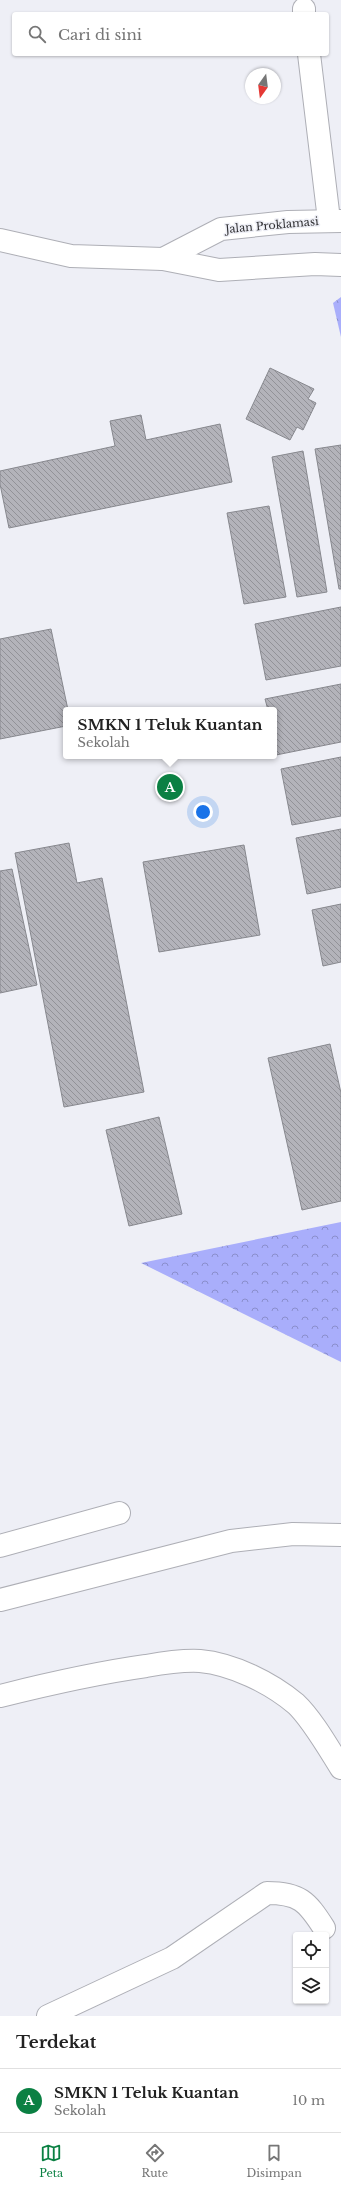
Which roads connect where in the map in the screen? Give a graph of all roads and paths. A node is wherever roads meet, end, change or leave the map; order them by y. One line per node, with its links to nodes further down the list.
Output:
1 (309, 56): 2 (main road)
2 (335, 220): 4 (main road, Jalan Proklamasi)
3 (0, 240): 4 (main road, Jalan Proklamasi)
4 (163, 259): 5 (main road, Jalan Proklamasi)
5 (341, 265)
6 (118, 1513): 8 (main road)
7 (341, 1535): 9 (main road)
8 (0, 1546)
9 (0, 1600)
10 (0, 1696): 11 (main road)
11 (341, 1768)
12 (324, 1928): 13 (main road)
13 (48, 2016)

